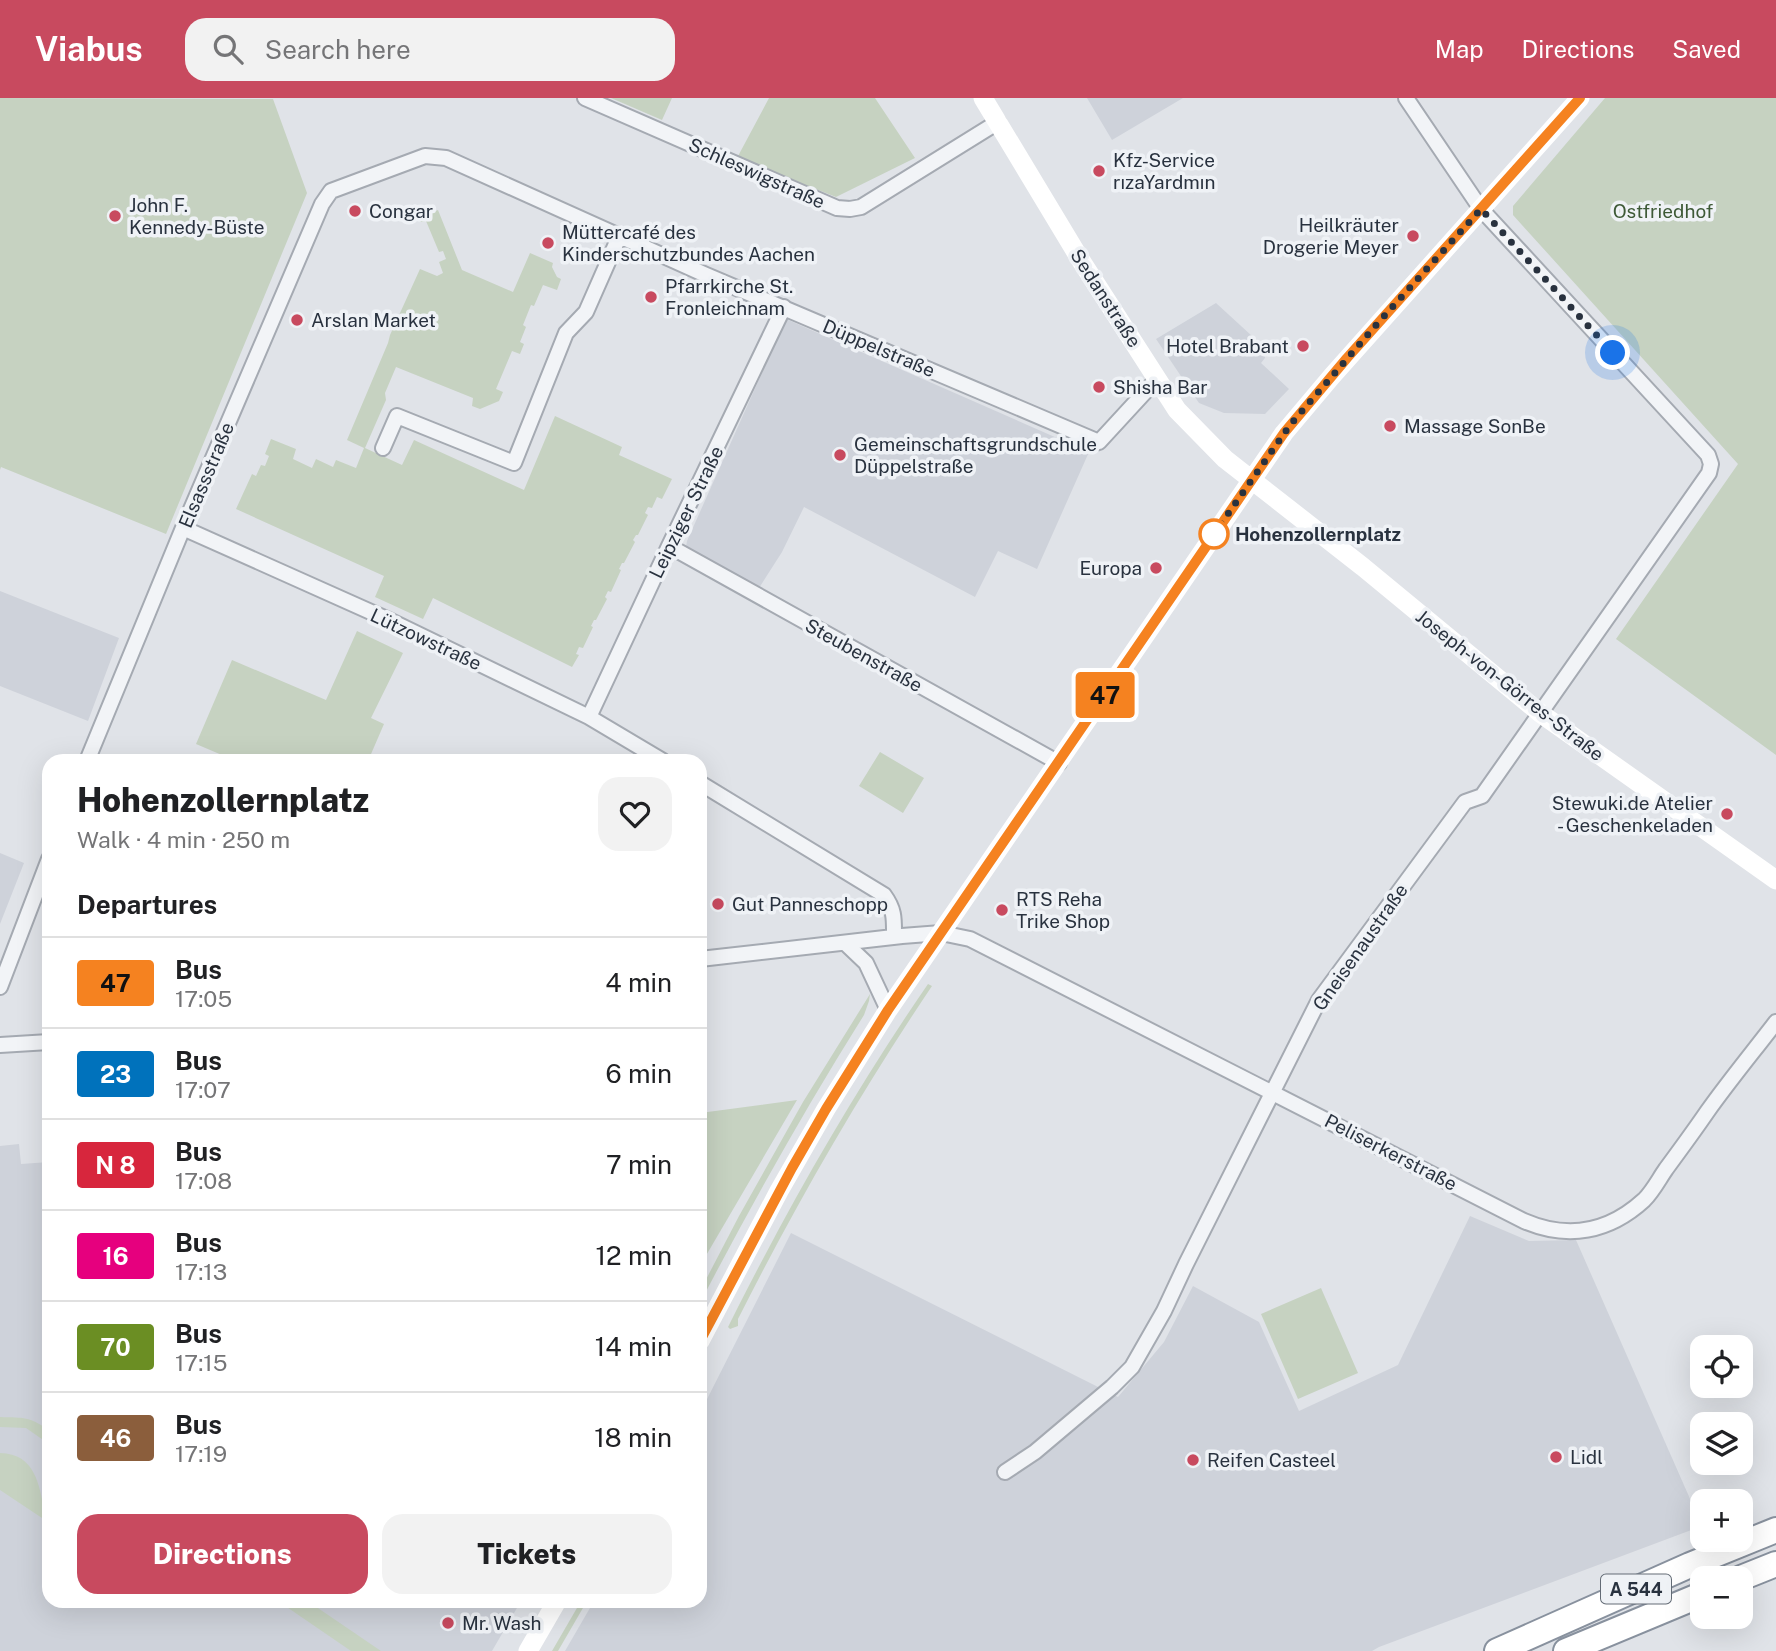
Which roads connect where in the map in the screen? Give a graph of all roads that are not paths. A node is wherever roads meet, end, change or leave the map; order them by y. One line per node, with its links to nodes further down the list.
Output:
1 (585, 98): 5 (street, Schleswigstraße)
2 (983, 98): 5 (main road, Sedanstraße)
3 (1406, 98): 7 (street)
4 (1580, 98): 7 (main road)
5 (998, 122): 10 (main road, Sedanstraße)
6 (425, 156): 8 (street, Düppelstraße); 13 (street, Elsassstraße)
7 (1481, 209): 12 (main road); 15 (street, Gneisenaustraße)
8 (619, 237): 9 (street, Düppelstraße); 11 (street)
9 (784, 307): 10 (street, Düppelstraße); 14 (street, Leipziger Straße)
10 (1157, 379): 12 (main road, Sedanstraße)
11 (383, 448)
12 (1251, 480): 15 (main road, Joseph-von-Görres-Straße); 19 (main road)
13 (183, 528): 16 (street, Lützowstraße); 17 (street, Elsassstraße)
14 (669, 546): 16 (street, Leipziger Straße); 19 (street, Steubenstraße)
15 (1540, 713): 22 (main road, Joseph-von-Görres-Straße); 32 (street, Gneisenaustraße)
16 (589, 717): 18 (street, Lützowstraße)
17 (91, 754)
18 (651, 754)
19 (1059, 763): 23 (main road)
20 (707, 787): 24 (street)
21 (42, 877): 27 (street)
22 (1776, 880)
23 (942, 933): 24 (street, Peliserkerstraße); 28 (main road); 32 (street, Peliserkerstraße)
24 (894, 937): 25 (street, Peliserkerstraße)
25 (845, 943): 26 (street, Peliserkerstraße); 28 (street)
26 (707, 958)
27 (0, 987)
28 (888, 1010): 33 (main road)
29 (1776, 1022): 32 (street, Peliserkerstraße)
30 (42, 1042): 31 (street)
31 (0, 1045)
32 (1272, 1091): 34 (street, Gneisenaustraße)
33 (707, 1328)
34 (1005, 1472)
35 (1776, 1530): 41 (highway, A 544)
36 (1776, 1564): 37 (highway)
37 (1753, 1573)
38 (1690, 1599): 42 (highway, A 544)
39 (553, 1608): 40 (main road)
40 (528, 1651)
41 (1497, 1651)
42 (1566, 1651)

